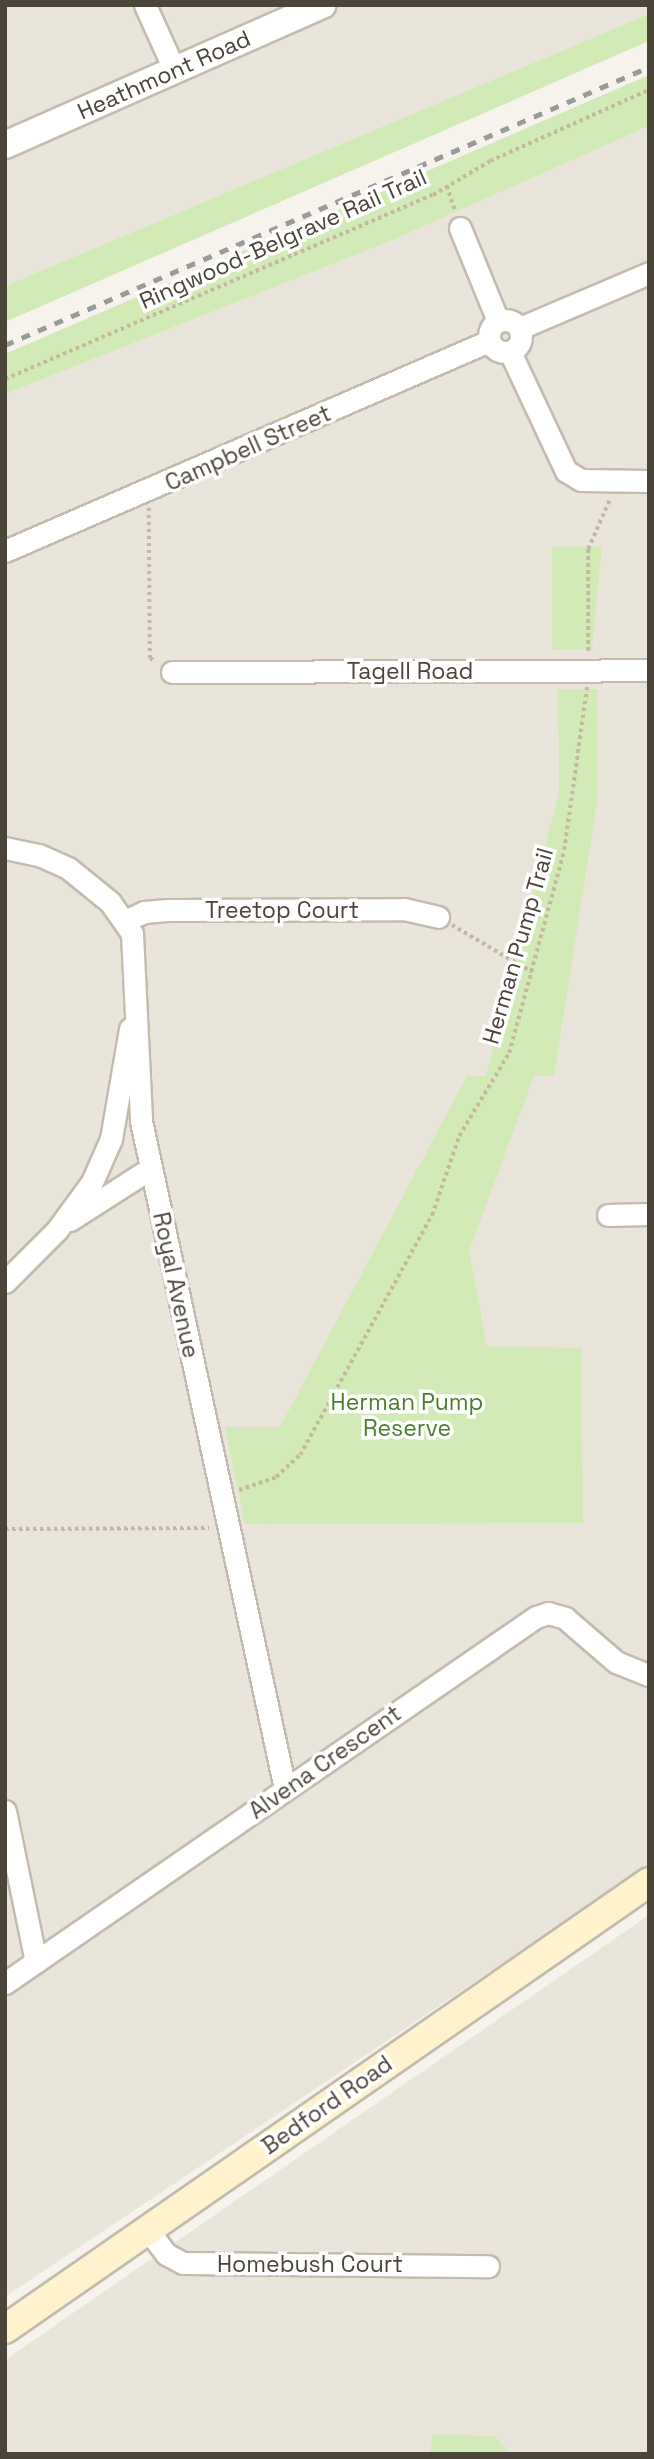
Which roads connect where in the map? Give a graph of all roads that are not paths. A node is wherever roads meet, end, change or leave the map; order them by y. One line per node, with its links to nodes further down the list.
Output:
1 (145, 5): 3 (street)
2 (323, 5): 3 (street, Heathmont Road)
3 (175, 71): 4 (street, Heathmont Road)
4 (5, 145)
5 (460, 228): 7 (street)
6 (649, 273): 8 (street)
7 (498, 321): 8 (street); 9 (street)
8 (520, 328): 10 (street)
9 (489, 341): 10 (street); 12 (street, Campbell Street)
10 (510, 352): 11 (street)
11 (649, 481)
12 (5, 551)
13 (649, 670): 14 (street, Tagell Road)
14 (172, 673)
15 (5, 848): 17 (street)
16 (438, 917): 17 (street, Treetop Court)
17 (127, 920): 18 (street, Royal Avenue)
18 (136, 1015): 19 (street, Royal Avenue); 22 (street)
19 (151, 1168): 22 (street); 25 (street, Royal Avenue)
20 (649, 1214): 21 (street)
21 (608, 1215)
22 (57, 1230): 23 (street)
23 (5, 1282)
24 (649, 1675): 25 (street, Alvena Crescent)
25 (285, 1789): 28 (street, Alvena Crescent)
26 (5, 1811): 28 (street)
27 (649, 1882): 30 (main road, Bedford Road)
28 (36, 1962): 29 (street, Alvena Crescent)
29 (5, 1983)
30 (148, 2230): 31 (street, Homebush Court); 32 (main road, Bedford Road)
31 (488, 2266)
32 (5, 2329)

